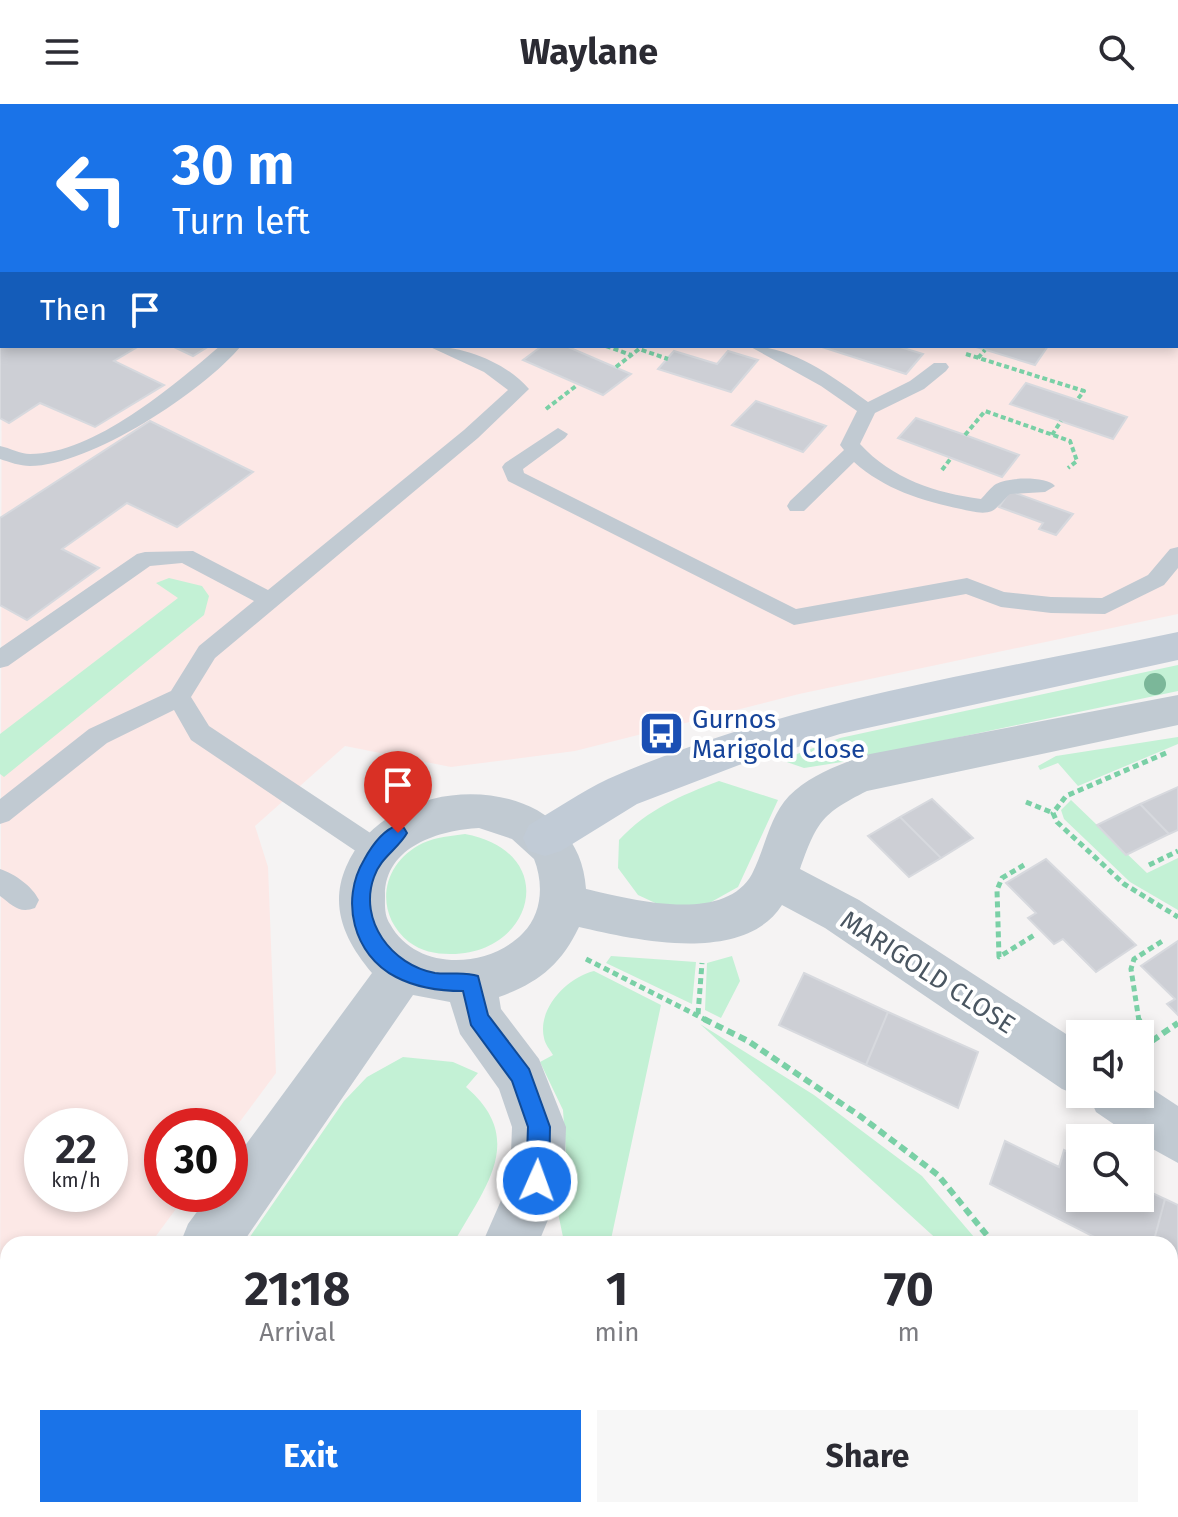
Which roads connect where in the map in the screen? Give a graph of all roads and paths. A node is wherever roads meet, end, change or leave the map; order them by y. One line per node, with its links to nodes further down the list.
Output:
1 (229, 348): 23 (lane)
2 (442, 348): 27 (lane)
3 (612, 348): 9 (path)
4 (639, 348): 9 (path)
5 (642, 348): 11 (path)
6 (762, 348): 17 (lane)
7 (985, 350): 10 (path)
8 (957, 351): 10 (path)
9 (631, 355): 12 (path)
10 (978, 358): 16 (path)
11 (668, 359)
12 (616, 367)
13 (940, 367): 17 (lane)
14 (576, 386): 15 (path)
15 (562, 398)
16 (1077, 400)
17 (867, 410): 22 (lane)
18 (1061, 421): 21 (path)
19 (558, 434): 26 (lane)
20 (965, 435): 21 (path)
21 (1052, 435): 24 (path)
22 (854, 451): 24 (lane); 25 (lane)
23 (0, 452)
24 (1045, 486)
25 (797, 506)
26 (1178, 554)
27 (270, 600): 29 (lane); 30 (lane)
28 (1178, 646): 36 (street)
29 (0, 660)
30 (179, 697): 35 (lane); 38 (lane)
31 (1178, 710): 41 (street)
32 (1178, 748): 34 (path)
33 (1026, 802): 34 (path)
34 (1053, 813): 44 (path)
35 (0, 814)
36 (545, 838): 38 (street); 45 (street)
37 (1178, 851): 40 (path)
38 (378, 852): 49 (street)
39 (1024, 865): 46 (path)
40 (1149, 865)
41 (773, 877): 45 (street); 53 (street, MARIGOLD CLOSE)
42 (0, 880): 43 (lane)
43 (25, 900)
44 (1178, 917)
45 (554, 923): 50 (street); 51 (path)
46 (1036, 934)
47 (1164, 940): 52 (path)
48 (702, 961): 51 (path)
49 (402, 970): 50 (street); 56 (street)
50 (471, 982): 57 (street)
51 (698, 1014): 58 (path)
52 (1178, 1023)
53 (1066, 1063)
54 (1135, 1108): 55 (street)
55 (1178, 1137)
56 (214, 1236)
57 (517, 1236)
58 (988, 1236)

